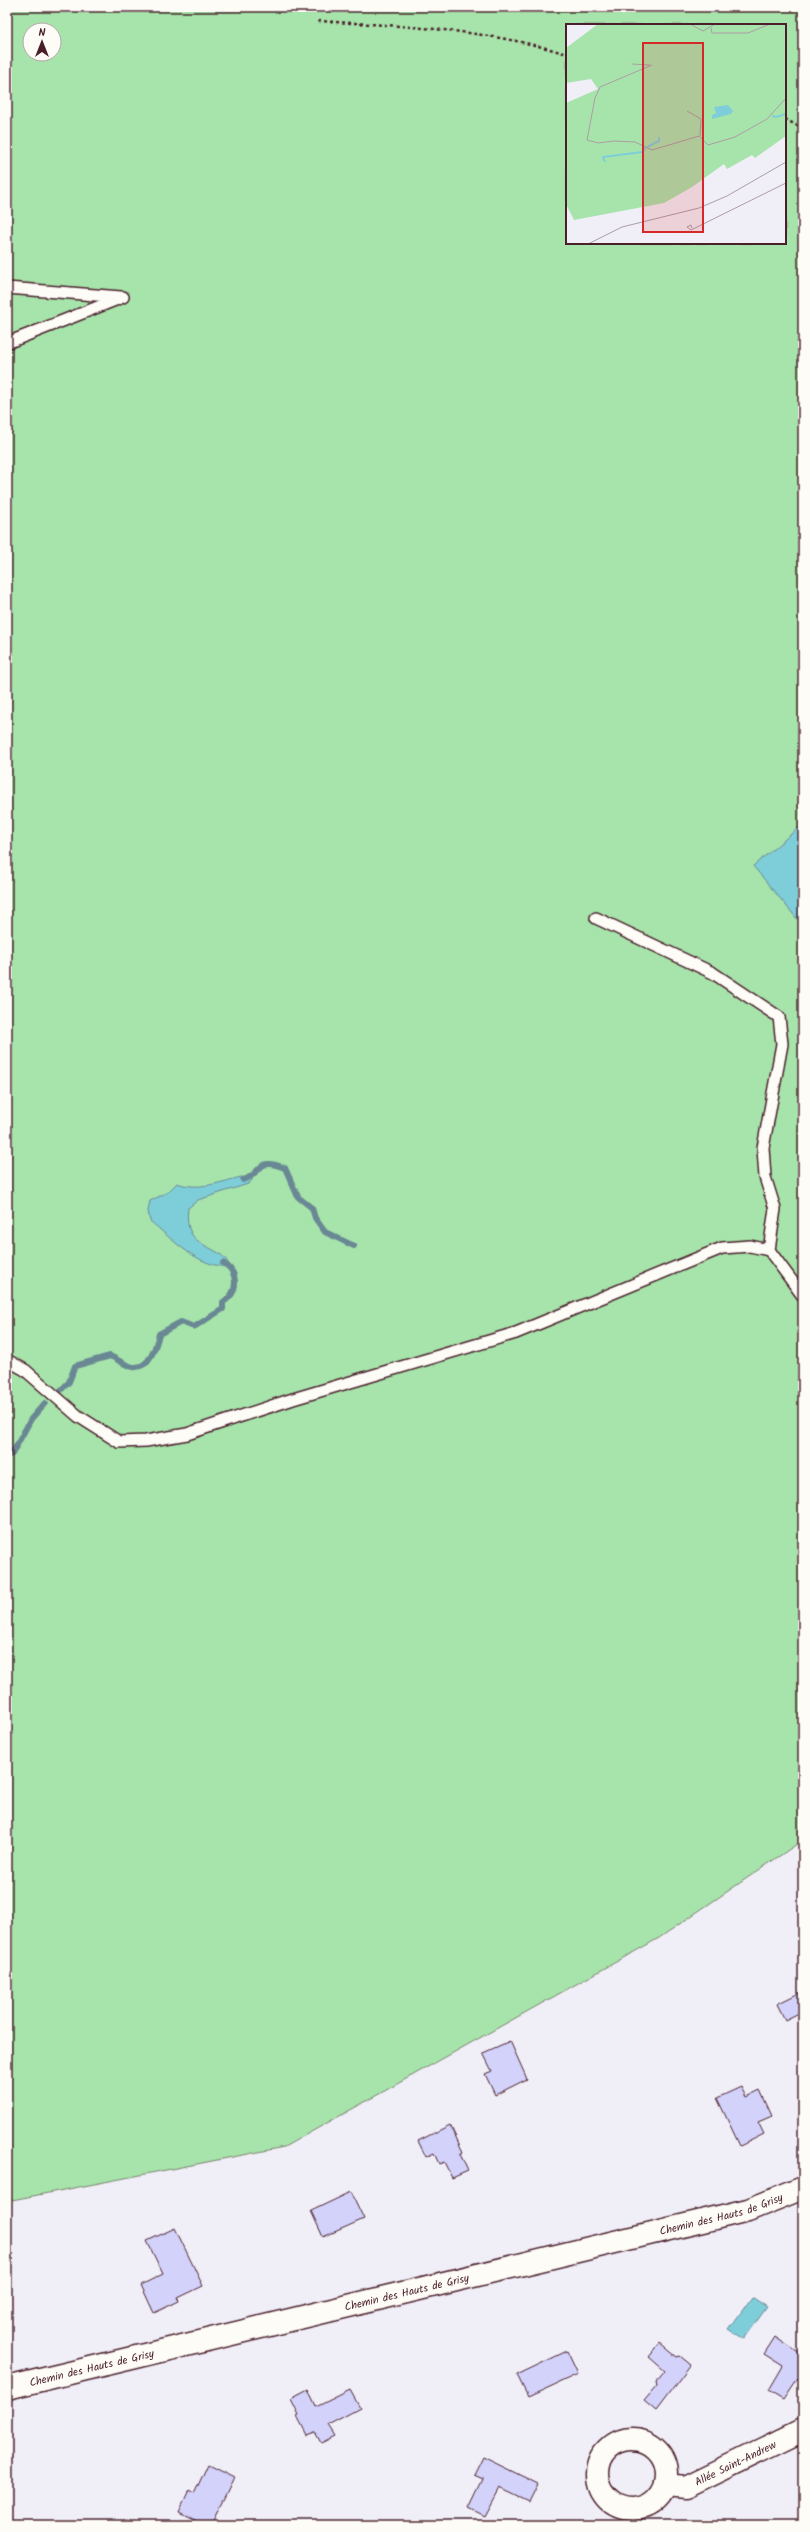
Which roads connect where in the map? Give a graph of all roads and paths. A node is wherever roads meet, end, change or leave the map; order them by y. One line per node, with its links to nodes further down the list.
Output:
1 (318, 21): 2 (path)
2 (566, 54)
3 (786, 120): 4 (path)
4 (803, 129)
5 (7, 288): 6 (lane)
6 (7, 343)
7 (596, 918): 8 (lane)
8 (769, 1250): 9 (lane); 10 (lane)
9 (803, 1296)
10 (7, 1360)
11 (803, 2188): 12 (street, Chemin des Hauts de Grisy)
12 (7, 2388)
13 (803, 2430): 14 (street, Allée Saint-Andrew)
14 (666, 2485)

